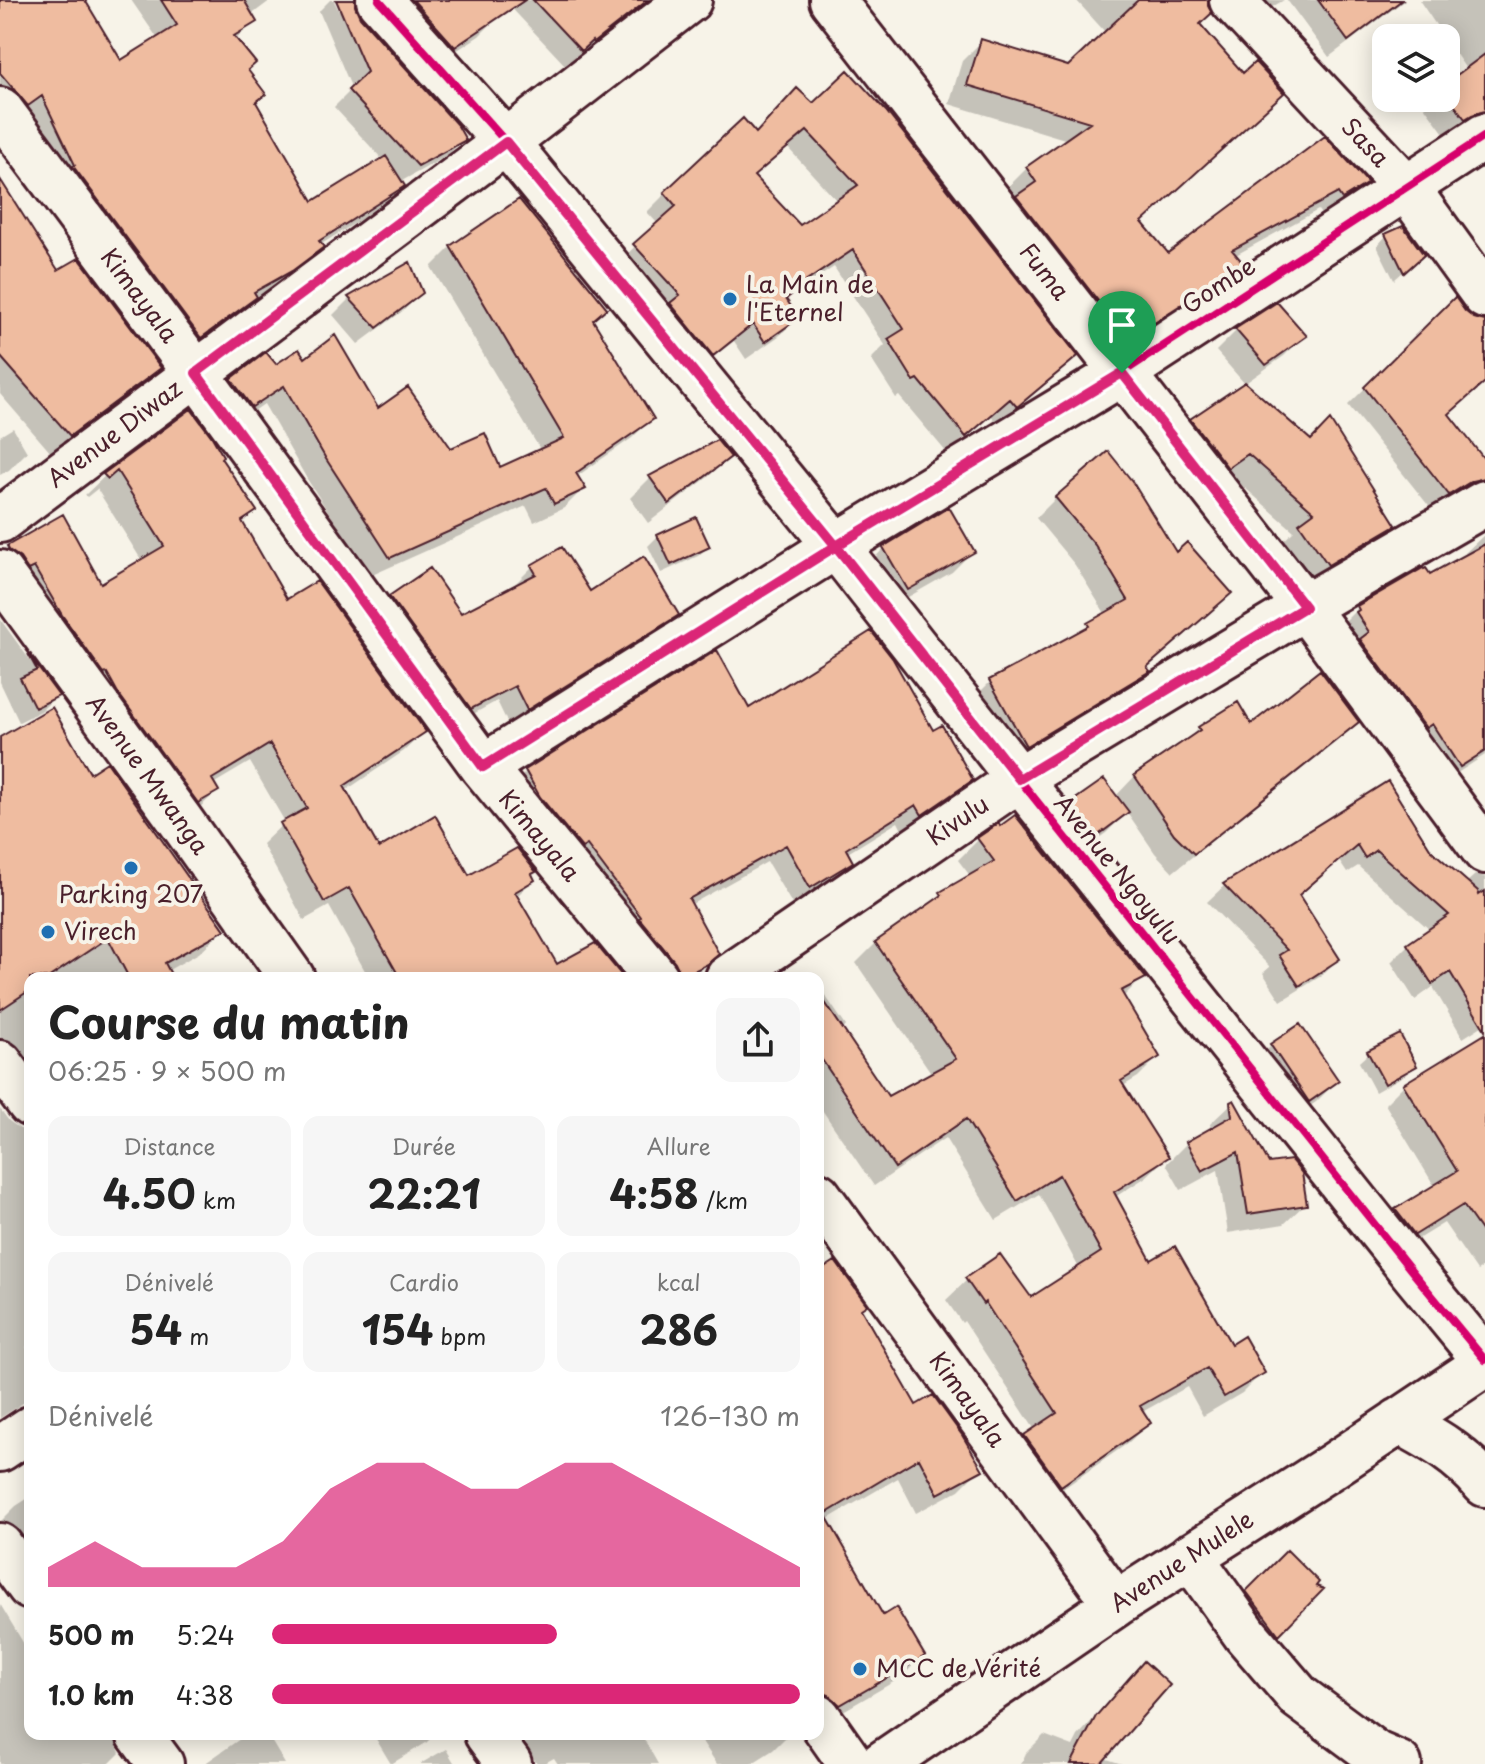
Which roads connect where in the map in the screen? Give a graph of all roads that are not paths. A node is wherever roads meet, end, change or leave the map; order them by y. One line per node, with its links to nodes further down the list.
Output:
1 (379, 0): 7 (street, Avenue Ngoyulu)
2 (689, 0): 7 (street, Avenue Diwaz)
3 (832, 0): 11 (street, Fuma)
4 (1232, 0): 8 (street, Sasa)
5 (0, 110): 10 (street, Kimayala)
6 (1485, 136): 8 (street, Gombe)
7 (506, 142): 10 (street, Avenue Diwaz); 14 (street, Avenue Ngoyulu)
8 (1406, 187): 9 (street, Sasa); 11 (street, Gombe)
9 (1485, 296)
10 (196, 373): 13 (street, Avenue Diwaz); 17 (street, Kimayala)
11 (1122, 373): 14 (street, Gombe); 16 (street, Fuma)
12 (1485, 503): 16 (street, Kivulu)
13 (0, 520)
14 (836, 546): 17 (street, Gombe); 18 (street, Avenue Ngoyulu)
15 (0, 573): 20 (street, Avenue Mwanga)
16 (1305, 607): 18 (street, Kivulu); 19 (street, Fuma)
17 (483, 767): 21 (street, Kimayala)
18 (1019, 779): 22 (street, Kivulu); 26 (street, Avenue Ngoyulu)
19 (1485, 851)
20 (288, 972)
21 (651, 972)
22 (737, 972)
23 (0, 1063): 24 (street)
24 (24, 1096)
25 (824, 1203): 34 (street, Kimayala)
26 (1485, 1362): 27 (street, Avenue Mulele)
27 (1399, 1421): 30 (street); 32 (street, Avenue Mulele)
28 (24, 1433): 29 (street)
29 (0, 1449)
30 (1485, 1484)
31 (0, 1546): 33 (street)
32 (1190, 1556): 34 (street, Avenue Mulele); 42 (street)
33 (24, 1579)
34 (1116, 1604): 41 (street, Avenue Mulele)
35 (824, 1726): 40 (street)
36 (143, 1740): 38 (street)
37 (491, 1740): 39 (street)
38 (161, 1764)
39 (509, 1764)
40 (851, 1764)
41 (882, 1764)
42 (1399, 1764)

